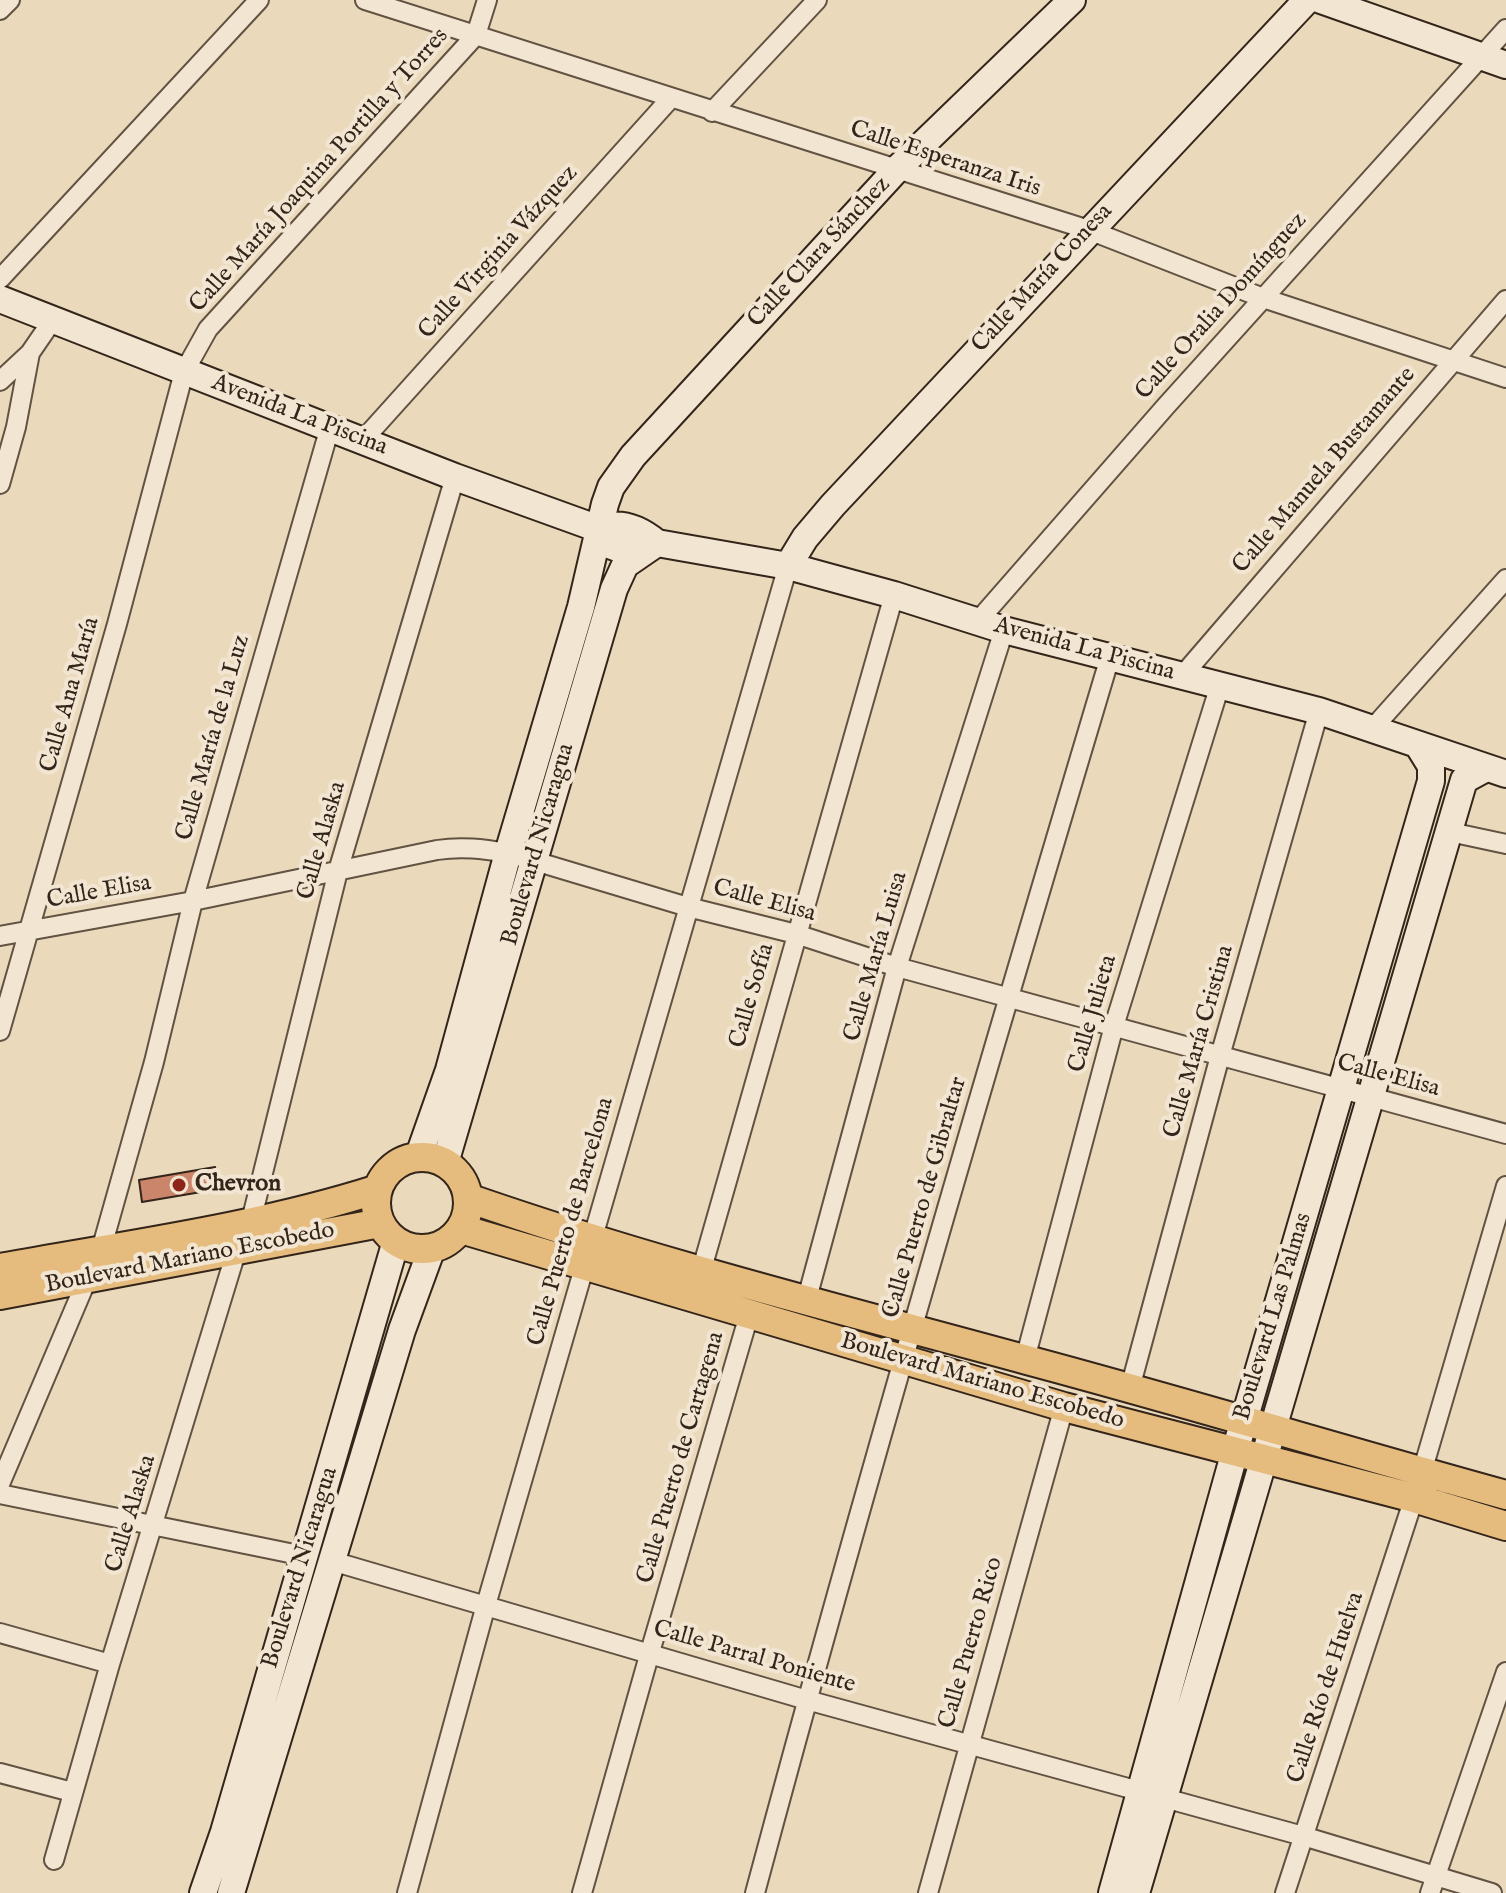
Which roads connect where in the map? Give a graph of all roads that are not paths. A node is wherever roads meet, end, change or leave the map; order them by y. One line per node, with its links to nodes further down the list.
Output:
1 (10, 0): 9 (street)
2 (259, 0): 18 (street)
3 (365, 0): 11 (street, Calle Esperanza Iris)
4 (487, 0): 11 (street, Calle María Joaquina Portilla y Torres)
5 (817, 0): 15 (street)
6 (1072, 0): 16 (street, Calle Clara Sánchez)
7 (1307, 0): 17 (street, Calle María Conesa)
8 (1321, 0): 12 (street)
9 (0, 10)
10 (1506, 29): 12 (street, Calle Oralia Domínguez)
11 (476, 35): 14 (street, Calle Esperanza Iris); 25 (street, Calle María Joaquina Portilla y Torres)
12 (1481, 56): 13 (street); 19 (street, Calle Oralia Domínguez)
13 (1506, 65)
14 (671, 98): 15 (street, Calle Esperanza Iris); 29 (street, Calle Virginia Vázquez)
15 (712, 112): 16 (street, Calle Esperanza Iris)
16 (897, 169): 17 (street, Calle Esperanza Iris); 32 (street, Calle Clara Sánchez)
17 (1089, 230): 19 (street, Calle Esperanza Iris); 34 (street, Calle María Conesa)
18 (0, 279)
19 (1263, 298): 24 (street, Calle Esperanza Iris); 37 (street, Calle Oralia Domínguez)
20 (0, 299): 22 (street, Avenida La Piscina)
21 (1506, 300): 24 (street, Calle Manuela Bustamante)
22 (52, 321): 23 (street); 25 (street, Avenida La Piscina)
23 (30, 353): 27 (street); 31 (street)
24 (1453, 360): 26 (street, Calle Esperanza Iris); 40 (street, Calle Manuela Bustamante)
25 (184, 372): 28 (street, Avenida La Piscina); 54 (street, Calle Ana María)
26 (1506, 378)
27 (0, 381)
28 (330, 427): 29 (street, Avenida La Piscina); 52 (street, Calle María de la Luz)
29 (363, 440): 30 (street, Avenida La Piscina)
30 (455, 477): 32 (street, Avenida La Piscina); 51 (street, Calle Alaska)
31 (0, 484)
32 (599, 529): 33 (street, Avenida La Piscina); 49 (street, Boulevard Nicaragua)
33 (657, 543): 34 (street, Avenida La Piscina); 50 (street, Boulevard Nicaragua)
34 (788, 566): 36 (street, Avenida La Piscina); 53 (street, Calle Puerto de Barcelona)
35 (1506, 579): 43 (street)
36 (894, 595): 37 (street, Avenida La Piscina); 55 (street, Calle Sofía)
37 (978, 621): 38 (street, Avenida La Piscina)
38 (1004, 630): 39 (street, Avenida La Piscina); 57 (street, Calle María Luisa)
39 (1110, 657): 40 (street, Avenida La Piscina); 58 (street, Calle Puerto de Gibraltar)
40 (1182, 676): 41 (street, Avenida La Piscina)
41 (1220, 685): 42 (street, Avenida La Piscina); 59 (street, Calle Julieta)
42 (1319, 711): 43 (street, Avenida La Piscina); 61 (street, Calle María Cristina)
43 (1373, 728): 44 (street, Avenida La Piscina)
44 (1418, 745): 45 (street); 46 (street, Avenida La Piscina)
45 (1432, 772): 46 (street); 62 (street, Boulevard Las Palmas)
46 (1485, 774): 47 (street, Boulevard Las Palmas)
47 (1450, 832): 48 (street); 63 (street, Boulevard Las Palmas)
48 (1506, 844)
49 (508, 853): 50 (street, Calle Elisa); 51 (street, Calle Elisa); 65 (street, Boulevard Nicaragua)
50 (534, 860): 53 (street, Calle Elisa); 65 (street, Boulevard Nicaragua)
51 (338, 871): 52 (street, Calle Elisa); 69 (street, Calle Alaska)
52 (193, 901): 54 (street, Calle Elisa); 75 (street, Calle María de la Luz)
53 (688, 907): 55 (street, Calle Elisa); 72 (street, Calle Puerto de Barcelona)
54 (29, 930): 56 (street, Calle Elisa); 60 (street, Calle Ana María)
55 (796, 934): 57 (street, Calle Elisa); 78 (street, Calle Sofía)
56 (0, 936)
57 (897, 967): 58 (street, Calle Elisa); 81 (street, Calle María Luisa)
58 (1008, 997): 59 (street, Calle Elisa); 83 (street, Calle Puerto de Gibraltar)
59 (1114, 1026): 61 (street, Calle Elisa); 84 (street, Calle Julieta)
60 (0, 1031)
61 (1220, 1056): 62 (street, Calle Elisa); 86 (street, Calle María Cristina)
62 (1342, 1089): 63 (street, Calle Elisa); 88 (street, Boulevard Las Palmas)
63 (1371, 1096): 64 (street, Calle Elisa); 89 (street, Boulevard Las Palmas)
64 (1506, 1134)
65 (431, 1160): 67 (main road); 68 (main road)
66 (1506, 1186): 93 (street, Calle Río de Huelva)
67 (378, 1189): 69 (main road, Boulevard Mariano Escobedo); 71 (main road)
68 (468, 1198): 70 (main road); 72 (main road, Boulevard Mariano Escobedo)
69 (251, 1221): 75 (main road, Boulevard Mariano Escobedo)
70 (461, 1229): 73 (main road); 76 (main road, Boulevard Mariano Escobedo)
71 (388, 1232): 73 (main road); 74 (main road, Boulevard Mariano Escobedo); 98 (street, Boulevard Nicaragua)
72 (592, 1237): 76 (street, Calle Puerto de Barcelona); 78 (main road, Boulevard Mariano Escobedo)
73 (432, 1248): 99 (street, Boulevard Nicaragua)
74 (237, 1249): 79 (main road, Boulevard Mariano Escobedo); 96 (street, Calle Alaska)
75 (101, 1250): 77 (main road, Boulevard Mariano Escobedo)
76 (584, 1267): 82 (main road, Boulevard Mariano Escobedo); 100 (street, Calle Puerto de Barcelona)
77 (0, 1268)
78 (701, 1272): 81 (main road, Boulevard Mariano Escobedo)
79 (88, 1277): 80 (main road, Boulevard Mariano Escobedo); 92 (street)
80 (0, 1295)
81 (806, 1302): 83 (main road, Boulevard Mariano Escobedo)
82 (749, 1315): 85 (main road, Boulevard Mariano Escobedo); 102 (street, Calle Puerto de Cartagena)
83 (913, 1330): 84 (main road, Boulevard Mariano Escobedo); 85 (street, Calle Puerto de Gibraltar)
84 (1025, 1359): 86 (main road, Boulevard Mariano Escobedo)
85 (905, 1360): 87 (main road, Boulevard Mariano Escobedo); 105 (street, Calle Puerto de Gibraltar)
86 (1130, 1388): 88 (main road, Boulevard Mariano Escobedo)
87 (1064, 1407): 90 (main road, Boulevard Mariano Escobedo); 106 (street, Calle Puerto Rico)
88 (1244, 1420): 89 (main road, Boulevard Mariano Escobedo); 90 (street, Boulevard Las Palmas)
89 (1273, 1427): 91 (street, Boulevard Las Palmas); 93 (main road, Boulevard Mariano Escobedo)
90 (1235, 1451): 91 (main road, Boulevard Mariano Escobedo); 109 (street, Boulevard Las Palmas)
91 (1263, 1458): 93 (main road, Boulevard Mariano Escobedo); 109 (street, Boulevard Las Palmas)
92 (0, 1484)
93 (1418, 1485): 95 (main road, Boulevard Mariano Escobedo); 97 (main road, Boulevard Mariano Escobedo); 110 (street, Calle Río de Huelva)
94 (0, 1494): 96 (street)
95 (1506, 1495)
96 (154, 1524): 98 (street); 103 (street, Calle Alaska)
97 (1506, 1526)
98 (304, 1556): 113 (street, Boulevard Nicaragua)
99 (332, 1561): 100 (street, Calle Parral Poniente); 114 (street, Boulevard Nicaragua)
100 (486, 1605): 102 (street, Calle Parral Poniente); 115 (street, Calle Puerto de Barcelona)
101 (0, 1633): 103 (street)
102 (650, 1652): 105 (street, Calle Parral Poniente); 116 (street, Calle Puerto de Cartagena)
103 (110, 1664): 108 (street, Calle Alaska)
104 (1506, 1672): 112 (street)
105 (807, 1700): 106 (street, Calle Parral Poniente); 117 (street, Calle Puerto de Gibraltar)
106 (969, 1744): 109 (street, Calle Parral Poniente); 118 (street, Calle Puerto Rico)
107 (0, 1773): 108 (street)
108 (72, 1792): 111 (street, Calle Alaska)
109 (1150, 1795): 110 (street, Calle Parral Poniente); 119 (street, Boulevard Las Palmas); 120 (street, Boulevard Las Palmas)
110 (1303, 1836): 112 (street, Calle Parral Poniente); 121 (street, Calle Río de Huelva)
111 (54, 1860)
112 (1433, 1885): 122 (street, Calle Parral Poniente)
113 (203, 1893)
114 (231, 1893)
115 (407, 1893)
116 (582, 1893)
117 (755, 1893)
118 (928, 1893)
119 (1112, 1893)
120 (1136, 1893)
121 (1285, 1893)
122 (1492, 1893)

